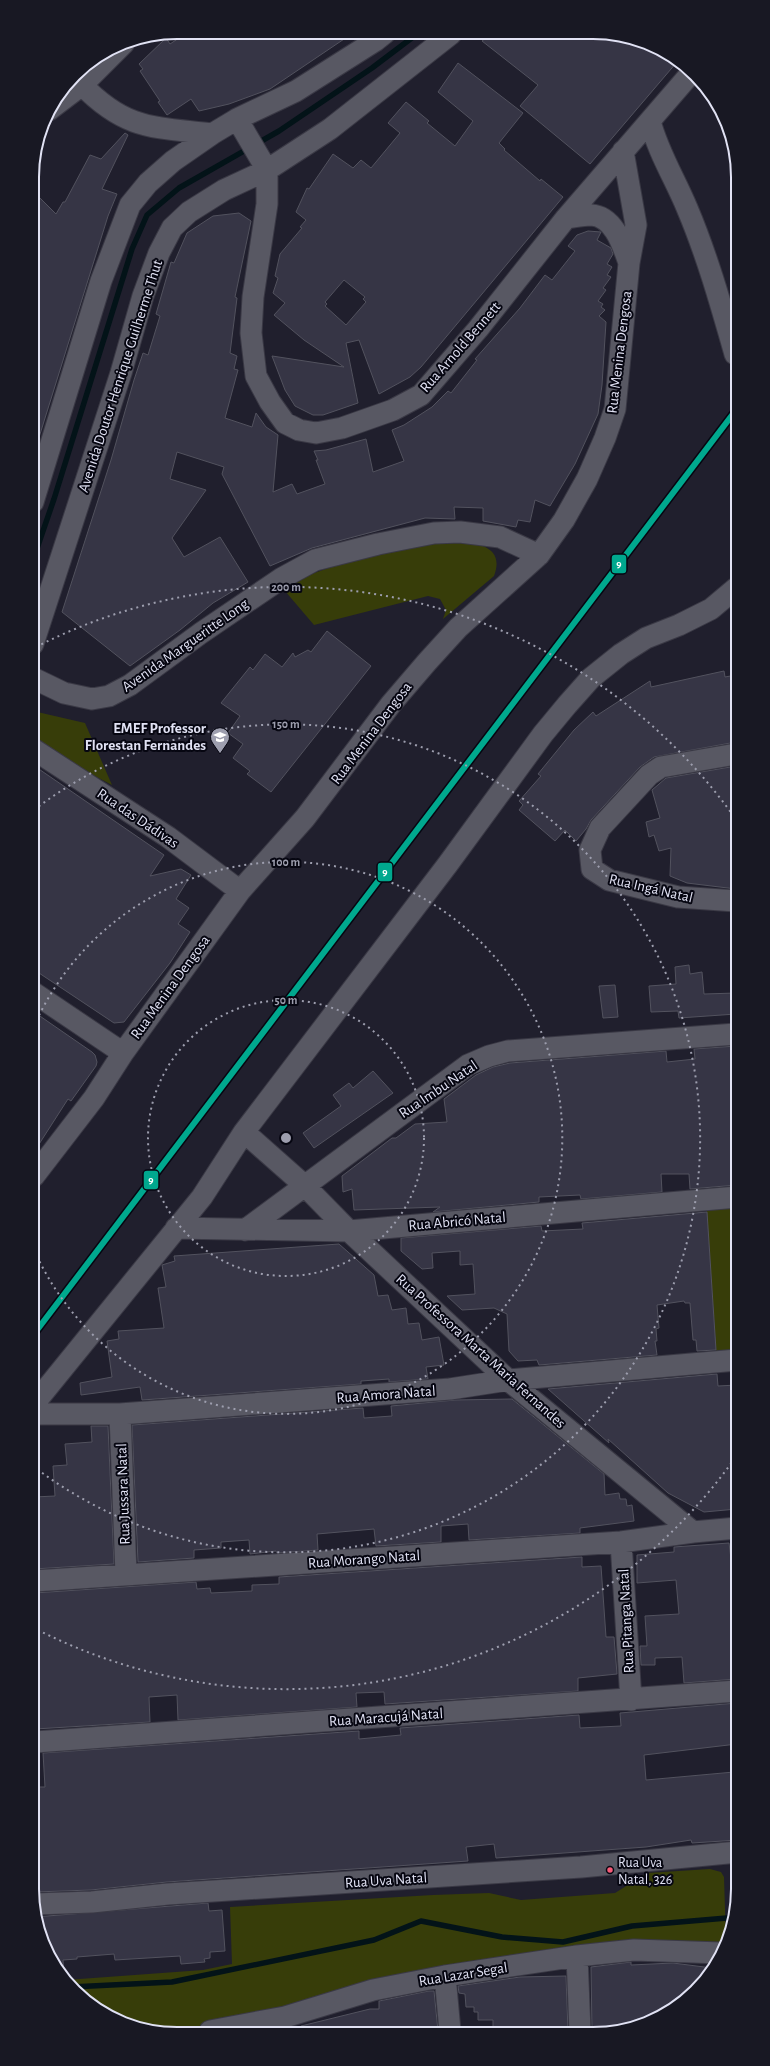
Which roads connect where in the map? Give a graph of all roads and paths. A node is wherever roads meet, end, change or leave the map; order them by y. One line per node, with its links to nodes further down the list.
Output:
1 (378, 39): 8 (street)
2 (445, 39): 11 (street, Avenida Doutor Henrique Guilherme Thut)
3 (109, 57): 5 (street)
4 (687, 77): 7 (street, Rua Arnold Bennett)
5 (82, 84): 6 (street); 9 (street)
6 (64, 98)
7 (650, 121): 10 (street, Rua Arnold Bennett); 14 (street)
8 (242, 127): 9 (street); 11 (street, Rua Arnold Bennett)
9 (212, 134): 15 (street)
10 (623, 150): 12 (street, Rua Arnold Bennett); 13 (street, Rua Menina Dengosa)
11 (263, 163): 12 (street, Rua Arnold Bennett); 18 (street, Avenida Doutor Henrique Guilherme Thut)
12 (566, 218): 13 (street)
13 (630, 263): 16 (street, Rua Menina Dengosa)
14 (731, 337)
15 (39, 482)
16 (539, 555): 19 (street, Avenida Margueritte Long); 22 (street, Rua Menina Dengosa)
17 (731, 592): 27 (street)
18 (39, 626)
19 (39, 681)
20 (39, 753): 22 (street, Rua das Dádivas)
21 (731, 755): 23 (street, Rua Ingá Natal)
22 (240, 891): 26 (street, Rua Menina Dengosa)
23 (731, 901)
24 (39, 996): 26 (street)
25 (731, 1034): 29 (street, Rua Imbu Natal)
26 (123, 1052): 28 (street, Rua Menina Dengosa)
27 (244, 1132): 29 (street, Rua Professora Marta Maria Fernandes); 31 (street)
28 (39, 1170)
29 (304, 1185): 32 (street, Rua Imbu Natal); 33 (street, Rua Professora Marta Maria Fernandes)
30 (731, 1198): 33 (street, Rua Abricó Natal)
31 (176, 1228): 32 (street, Rua Abricó Natal); 36 (street)
32 (246, 1230): 33 (street, Rua Abricó Natal)
33 (349, 1231): 35 (street, Rua Professora Marta Maria Fernandes)
34 (731, 1361): 35 (street, Rua Amora Natal)
35 (508, 1380): 38 (street, Rua Amora Natal); 40 (street, Rua Professora Marta Maria Fernandes)
36 (39, 1398)
37 (39, 1414): 38 (street, Rua Amora Natal)
38 (120, 1414): 42 (street, Rua Jussara Natal)
39 (731, 1529): 40 (street)
40 (693, 1532): 41 (street, Rua Morango Natal)
41 (621, 1542): 42 (street, Rua Morango Natal); 45 (street, Rua Pitanga Natal)
42 (126, 1574): 43 (street, Rua Morango Natal)
43 (39, 1581)
44 (731, 1692): 45 (street, Rua Maracujá Natal)
45 (631, 1700): 46 (street, Rua Maracujá Natal)
46 (39, 1742)
47 (731, 1853): 48 (street, Rua Uva Natal)
48 (40, 1904)
49 (715, 1953): 50 (street, Rua Lazar Segal)
50 (577, 1956): 51 (street, Rua Lazar Segal); 55 (street)
51 (445, 1976): 52 (street, Rua Lazar Segal); 54 (street)
52 (285, 2024): 53 (street, Rua Lazar Segal)
53 (253, 2027)
54 (450, 2027)
55 (580, 2027)

